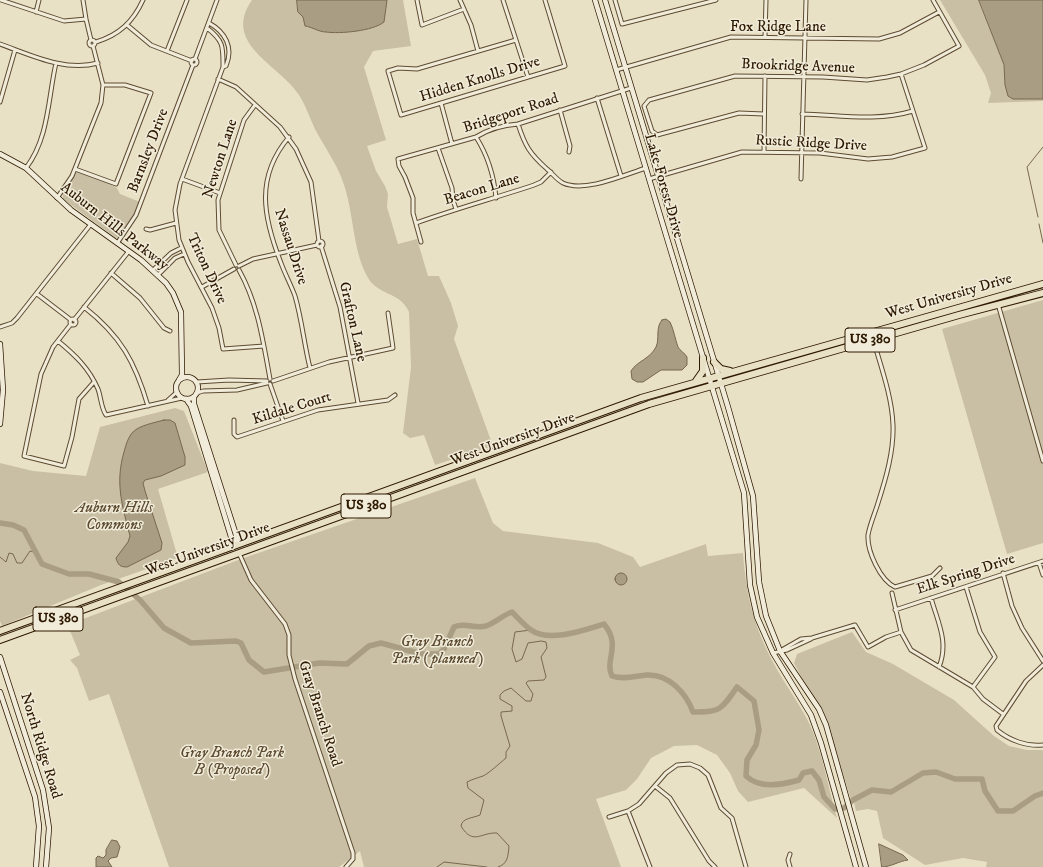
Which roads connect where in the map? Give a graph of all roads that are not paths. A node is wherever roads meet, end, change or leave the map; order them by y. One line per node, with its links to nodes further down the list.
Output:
1 (1, 0): 19 (street)
2 (39, 0): 19 (street)
3 (83, 0): 21 (street)
4 (142, 0): 23 (street)
5 (187, 0): 35 (street)
6 (217, 0): 22 (street, Barnsley Drive)
7 (417, 0): 18 (street)
8 (460, 0): 18 (street)
9 (503, 0): 28 (street)
10 (545, 0): 46 (street, Hidden Knolls Drive)
11 (595, 0): 42 (main road, Lake Forest Drive)
12 (605, 0): 41 (main road, Lake Forest Drive)
13 (615, 0): 14 (street)
14 (716, 0)
15 (766, 0): 25 (street)
16 (806, 0): 26 (street)
17 (933, 0): 20 (street)
18 (464, 9): 36 (street)
19 (36, 12): 21 (street)
20 (940, 12): 26 (street, Fox Ridge Lane); 43 (street, Brookridge Avenue)
21 (86, 20): 27 (street)
22 (209, 23): 24 (street, Barnsley Drive); 32 (street)
23 (127, 25): 29 (street); 35 (street)
24 (207, 28): 34 (street); 37 (street, Barnsley Drive)
25 (765, 37): 26 (street, Fox Ridge Lane); 41 (street, Fox Ridge Lane)
26 (804, 38): 45 (street)
27 (91, 40): 29 (street); 31 (street)
28 (516, 40): 36 (street); 46 (street)
29 (96, 42): 31 (street)
30 (0, 44): 33 (street)
31 (93, 46): 39 (street)
32 (229, 49): 34 (street); 40 (street, Triton Drive)
33 (16, 50): 38 (street); 52 (street)
34 (223, 50): 40 (street, Triton Drive)
35 (167, 51): 37 (street)
36 (478, 52): 53 (street, Hidden Knolls Drive)
37 (193, 62): 85 (street, Barnsley Drive)
38 (56, 63): 39 (street); 68 (street)
39 (98, 64): 48 (street)
40 (223, 67): 47 (street, Triton Drive)
41 (625, 68): 42 (street, Fox Ridge Lane); 49 (main road, Lake Forest Drive)
42 (616, 70): 50 (main road, Lake Forest Drive)
43 (901, 74): 45 (street, Brookridge Avenue); 56 (street)
44 (765, 76): 45 (street, Brookridge Avenue); 57 (street); 57 (street, Brookridge Avenue)
45 (803, 76): 58 (street)
46 (528, 77): 53 (street, Hidden Knolls Drive)
47 (218, 79): 54 (street, Grafton Lane); 75 (street, Triton Drive)
48 (103, 85): 70 (street); 70 (street)
49 (631, 88): 50 (street, Bridgeport Road); 73 (main road, Lake Forest Drive)
50 (622, 91): 51 (street, Bridgeport Road); 69 (main road, Lake Forest Drive)
51 (597, 98): 55 (street, Bridgeport Road); 72 (street)
52 (0, 102)
53 (441, 103): 62 (street)
54 (255, 106): 60 (street, Grafton Lane); 77 (street, Newton Lane)
55 (560, 110): 59 (street, Bridgeport Road); 65 (street)
56 (913, 111): 58 (street); 66 (street, Rustic Ridge Drive)
57 (764, 114): 64 (street)
58 (802, 114): 66 (street)
59 (518, 124): 61 (street, Bridgeport Road); 71 (street)
60 (289, 137): 87 (street, Grafton Lane); 90 (street, Nassau Drive)
61 (476, 137): 62 (street, Bridgeport Road); 79 (street)
62 (452, 144): 63 (street, Bridgeport Road)
63 (438, 148): 80 (street); 82 (street, Bridgeport Road)
64 (764, 151): 66 (street, Rustic Ridge Drive); 73 (street, Rustic Ridge Drive)
65 (569, 152)
66 (802, 152): 74 (street)
67 (0, 154): 68 (main road, Auburn Hills Parkway)
68 (26, 168): 78 (main road, Auburn Hills Parkway)
69 (646, 168): 72 (street); 76 (main road, Lake Forest Drive)
70 (75, 169): 78 (street)
71 (551, 172): 72 (street); 79 (street, Beacon Lane)
72 (621, 176)
73 (658, 176): 76 (street, Rustic Ridge Drive); 117 (main road, Lake Forest Drive)
74 (801, 178)
75 (182, 179): 77 (street); 81 (street, Triton Drive)
76 (649, 179): 116 (main road, Lake Forest Drive)
77 (220, 193): 94 (street, Newton Lane)
78 (57, 198): 83 (main road, Auburn Hills Parkway)
79 (496, 198): 80 (street, Beacon Lane)
80 (456, 208): 82 (street, Beacon Lane)
81 (176, 223): 84 (street); 88 (street, Triton Drive)
82 (416, 223): 86 (street)
83 (91, 224): 85 (main road, Auburn Hills Parkway); 101 (street)
84 (146, 229)
85 (118, 242): 89 (main road, Auburn Hills Parkway)
86 (422, 242)
87 (319, 244): 90 (street); 115 (street, Grafton Lane)
88 (181, 248): 91 (street, Triton Drive); 92 (street)
89 (129, 251): 95 (main road, Auburn Hills Parkway); 96 (street)
90 (277, 253): 94 (street); 120 (street, Nassau Drive)
91 (184, 254): 93 (street); 99 (street, Triton Drive)
92 (168, 256): 93 (street); 95 (street)
93 (172, 261): 97 (street)
94 (237, 268): 99 (street); 113 (street, Newton Lane)
95 (154, 270): 97 (main road, Auburn Hills Parkway)
96 (112, 273): 104 (street); 108 (street)
97 (158, 275): 118 (main road, Auburn Hills Parkway)
98 (1043, 284): 102 (highway, West University Drive / US 380)
99 (202, 288): 113 (street, Triton Drive)
100 (1043, 293): 103 (highway, West University Drive / US 380)
101 (37, 294): 106 (street); 107 (street)
102 (998, 297): 103 (street); 109 (highway, West University Drive / US 380)
103 (998, 304): 110 (highway, West University Drive / US 380); 147 (street)
104 (84, 307): 106 (street); 140 (street)
105 (388, 313): 115 (street)
106 (72, 321): 111 (street)
107 (0, 327)
108 (170, 331)
109 (872, 332): 110 (street); 114 (highway, West University Drive / US 380)
110 (874, 340): 119 (highway, West University Drive / US 380); 154 (street)
111 (58, 341): 128 (street); 128 (street)
112 (0, 344): 143 (main road)
113 (264, 346): 130 (street, Newton Lane)
114 (788, 356): 119 (highway); 121 (highway, West University Drive / US 380)
115 (349, 358): 120 (street); 139 (street, Grafton Lane)
116 (703, 358): 124 (main road, Lake Forest Drive); 127 (highway)
117 (714, 362): 121 (highway); 122 (main road, Lake Forest Drive)
118 (182, 363): 123 (main road); 125 (main road, Auburn Hills Parkway)
119 (790, 363): 131 (highway, West University Drive / US 380)
120 (310, 368): 130 (street)
121 (734, 371): 122 (highway, West University Drive / US 380)
122 (718, 375): 124 (highway, West University Drive / US 380); 131 (main road, Lake Forest Drive)
123 (192, 378): 125 (main road); 129 (main road)
124 (709, 378): 127 (highway, West University Drive / US 380); 132 (main road, Lake Forest Drive)
125 (179, 380): 134 (main road)
126 (236, 380): 129 (street); 130 (street); 133 (street)
127 (696, 381): 144 (highway, West University Drive / US 380)
128 (94, 382): 140 (street)
129 (197, 382): 135 (main road)
130 (269, 382): 133 (street); 142 (street, Newton Lane)
131 (720, 382): 132 (highway, West University Drive / US 380); 145 (main road, Lake Forest Drive)
132 (711, 385): 146 (main road, Lake Forest Drive); 148 (highway, West University Drive / US 380)
133 (237, 390): 135 (street)
134 (177, 392): 137 (main road); 138 (street)
135 (196, 395): 137 (main road); 151 (main road)
136 (394, 396): 139 (street, Kildale Court)
137 (184, 398): 138 (street); 151 (main road)
138 (166, 402): 140 (street)
139 (358, 403): 142 (street, Kildale Court)
140 (148, 406)
141 (234, 420): 142 (street, Kildale Court)
142 (283, 421)
143 (0, 424)
144 (517, 443): 148 (highway); 151 (highway, West University Drive / US 380)
145 (743, 459): 146 (main road); 150 (main road, Lake Forest Drive)
146 (734, 461): 149 (main road, Lake Forest Drive)
147 (1043, 461)
148 (462, 471): 152 (highway, West University Drive / US 380)
149 (747, 531): 150 (main road); 165 (main road, Lake Forest Drive)
150 (756, 531): 164 (main road, Lake Forest Drive)
151 (237, 545): 152 (highway); 161 (highway, West University Drive / US 380)
152 (239, 552): 163 (highway, West University Drive / US 380); 184 (street, Gray Branch Road)
153 (1041, 562): 155 (street, Elk Spring Drive); 156 (street)
154 (940, 568)
155 (1003, 573): 157 (street, Elk Spring Drive); 167 (street)
156 (1043, 575)
157 (966, 587): 159 (street, Elk Spring Drive); 170 (street)
158 (892, 593): 160 (street)
159 (931, 598): 160 (street, Elk Spring Drive); 169 (street)
160 (895, 610): 162 (street)
161 (0, 632)
162 (901, 632): 164 (street); 169 (street)
163 (0, 640)
164 (780, 651): 165 (street); 190 (main road, Lake Forest Drive)
165 (773, 654): 189 (main road, Lake Forest Drive)
166 (0, 657): 173 (main road, North Ridge Road)
167 (1043, 661)
168 (1043, 665): 172 (street)
169 (939, 668): 170 (street)
170 (973, 687): 172 (street)
171 (0, 692): 174 (main road, North Ridge Road)
172 (1003, 714): 175 (street)
173 (20, 719): 174 (main road); 177 (main road, North Ridge Road)
174 (10, 722): 178 (main road, North Ridge Road)
175 (1043, 745)
176 (655, 786): 179 (street); 186 (street); 187 (street)
177 (47, 808): 178 (main road); 183 (main road, North Ridge Road)
178 (37, 809): 182 (main road, North Ridge Road)
179 (628, 811): 180 (street); 185 (street)
180 (609, 817)
181 (790, 854): 188 (street)
182 (36, 867)
183 (46, 867)
184 (346, 867)
185 (650, 867)
186 (715, 867)
187 (746, 867)
188 (790, 867)
189 (856, 867)
190 (866, 867)

